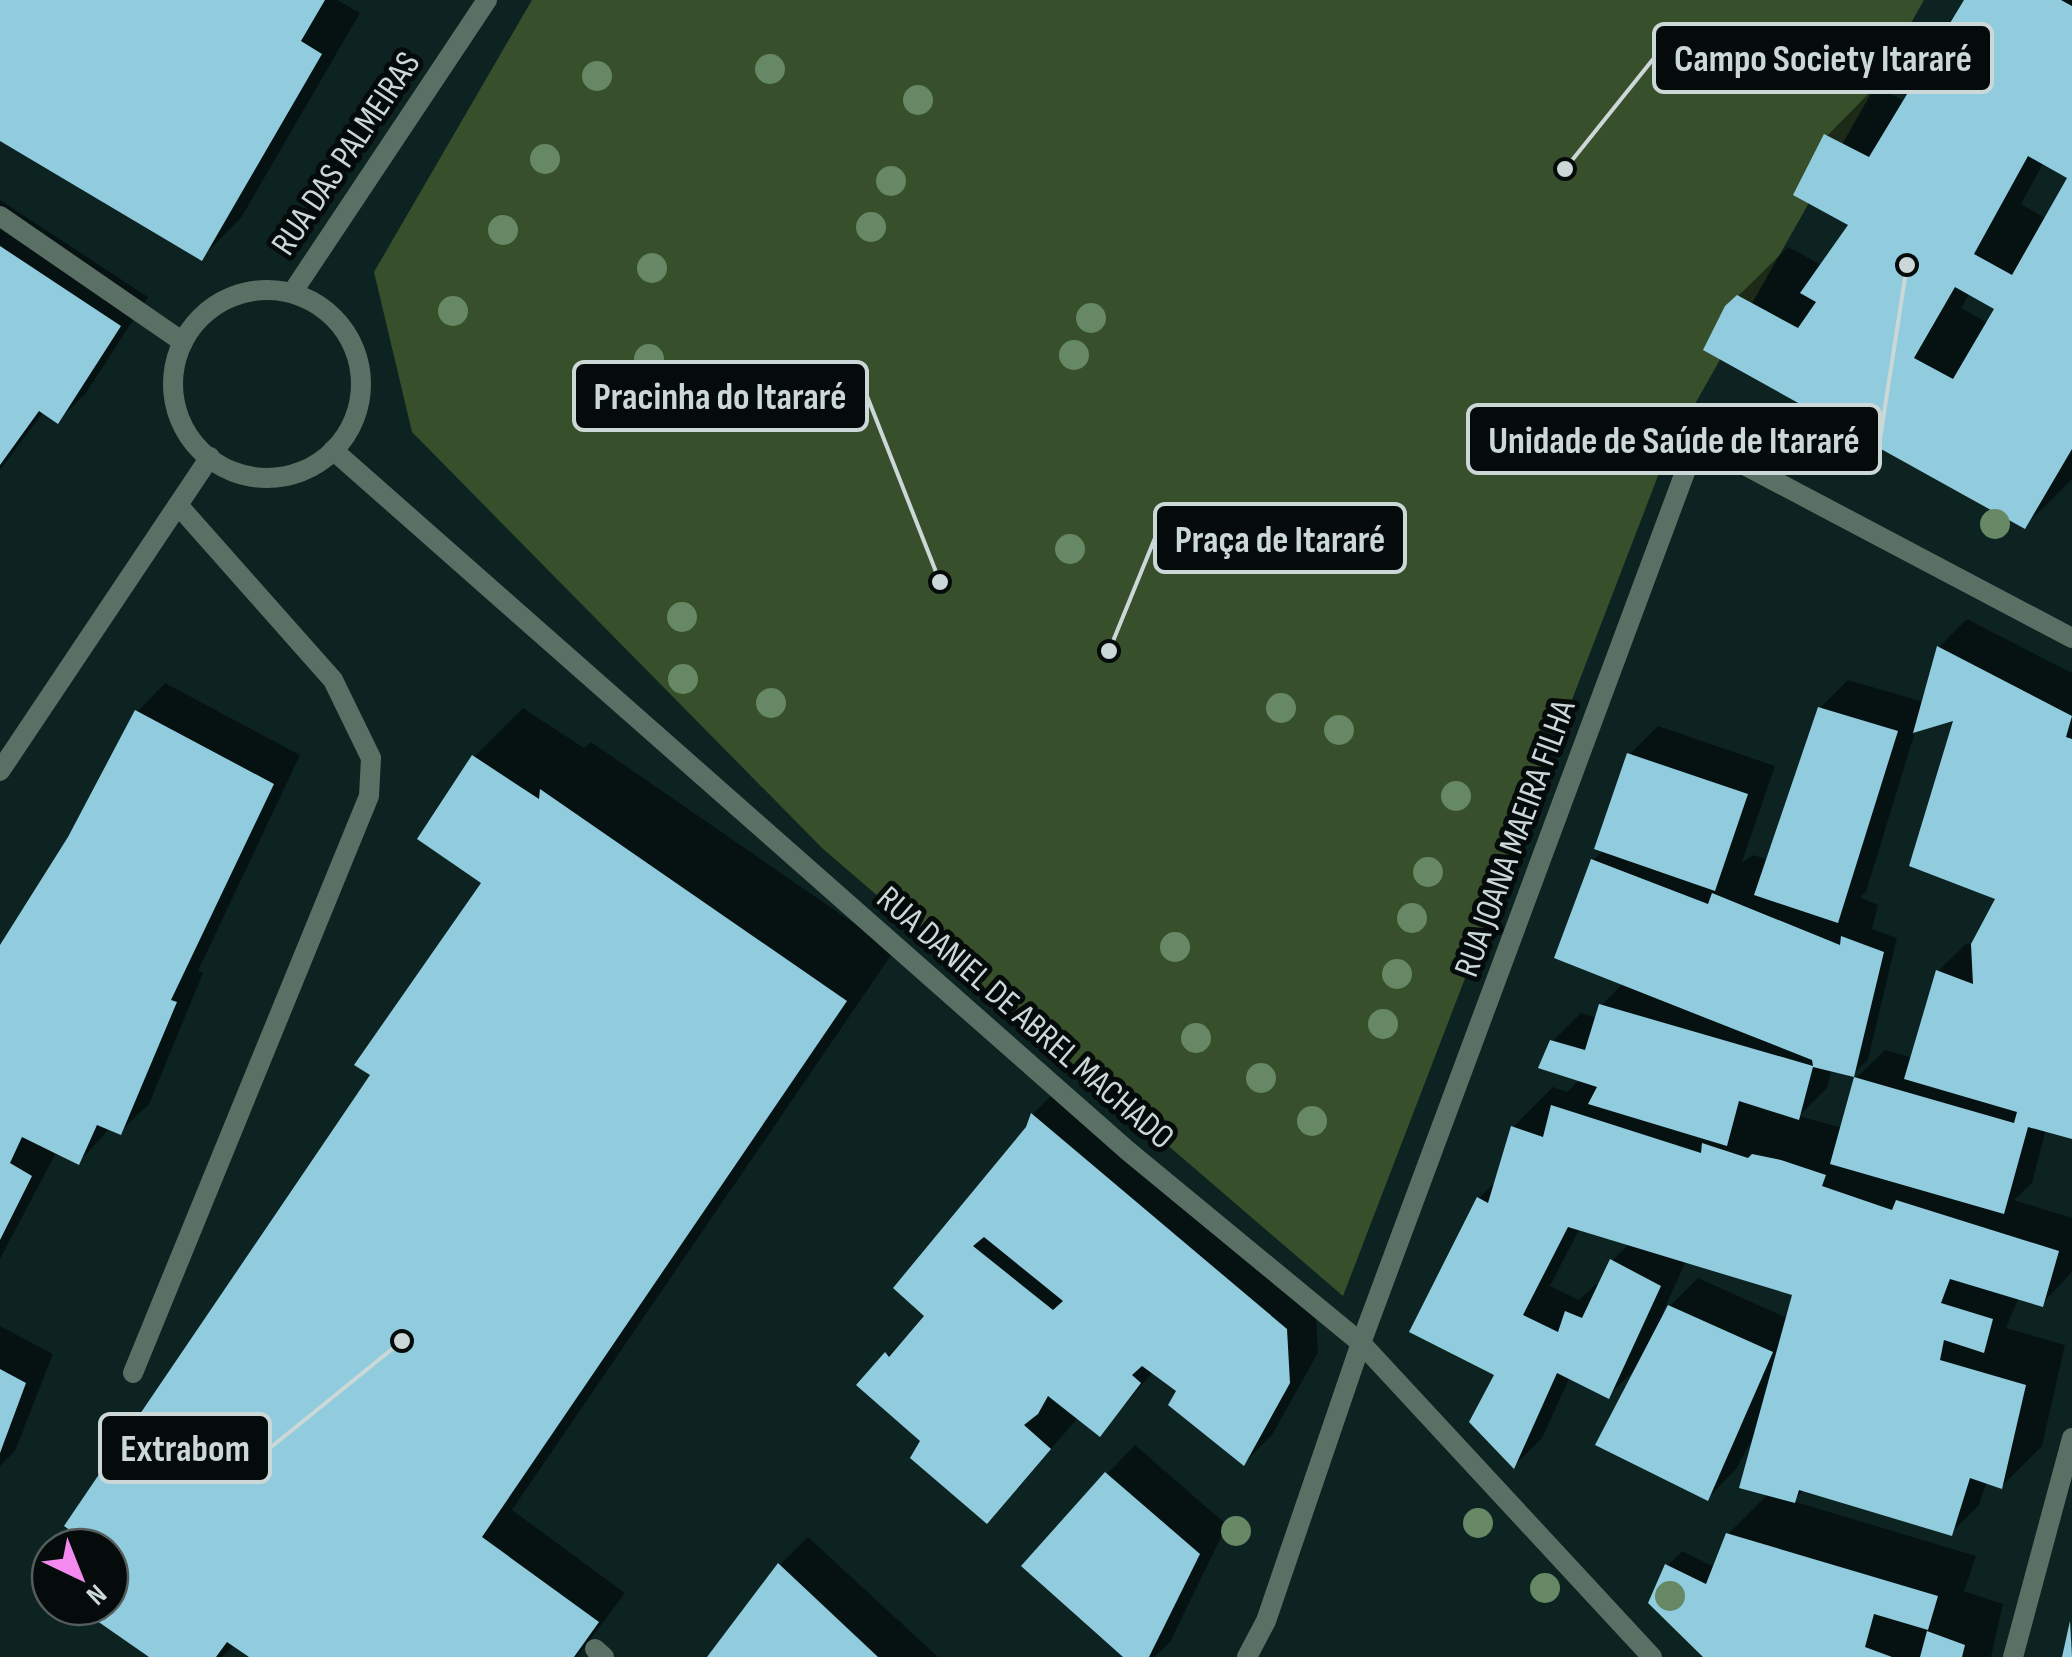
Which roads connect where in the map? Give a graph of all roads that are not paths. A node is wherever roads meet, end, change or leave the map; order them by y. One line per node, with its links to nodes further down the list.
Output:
1 (486, 0): 3 (street, RUA DAS PALMEIRAS)
2 (0, 216): 4 (street)
3 (292, 292): 4 (street); 5 (street)
4 (183, 342): 6 (street)
5 (333, 450): 6 (street); 10 (street, RUA DANIEL DE ABREL MACHADO)
6 (210, 457): 7 (street)
7 (178, 505): 9 (street); 11 (street)
8 (2072, 638): 10 (street, RUA JOANA MAEIRA FILHA)
9 (1, 768)
10 (1361, 1343): 13 (street, RUA JOANA MAEIRA FILHA); 14 (street, RUA DANIEL DE ABREL MACHADO)
11 (133, 1374)
12 (2072, 1438): 15 (street)
13 (1248, 1657)
14 (1652, 1657)
15 (2012, 1657)

